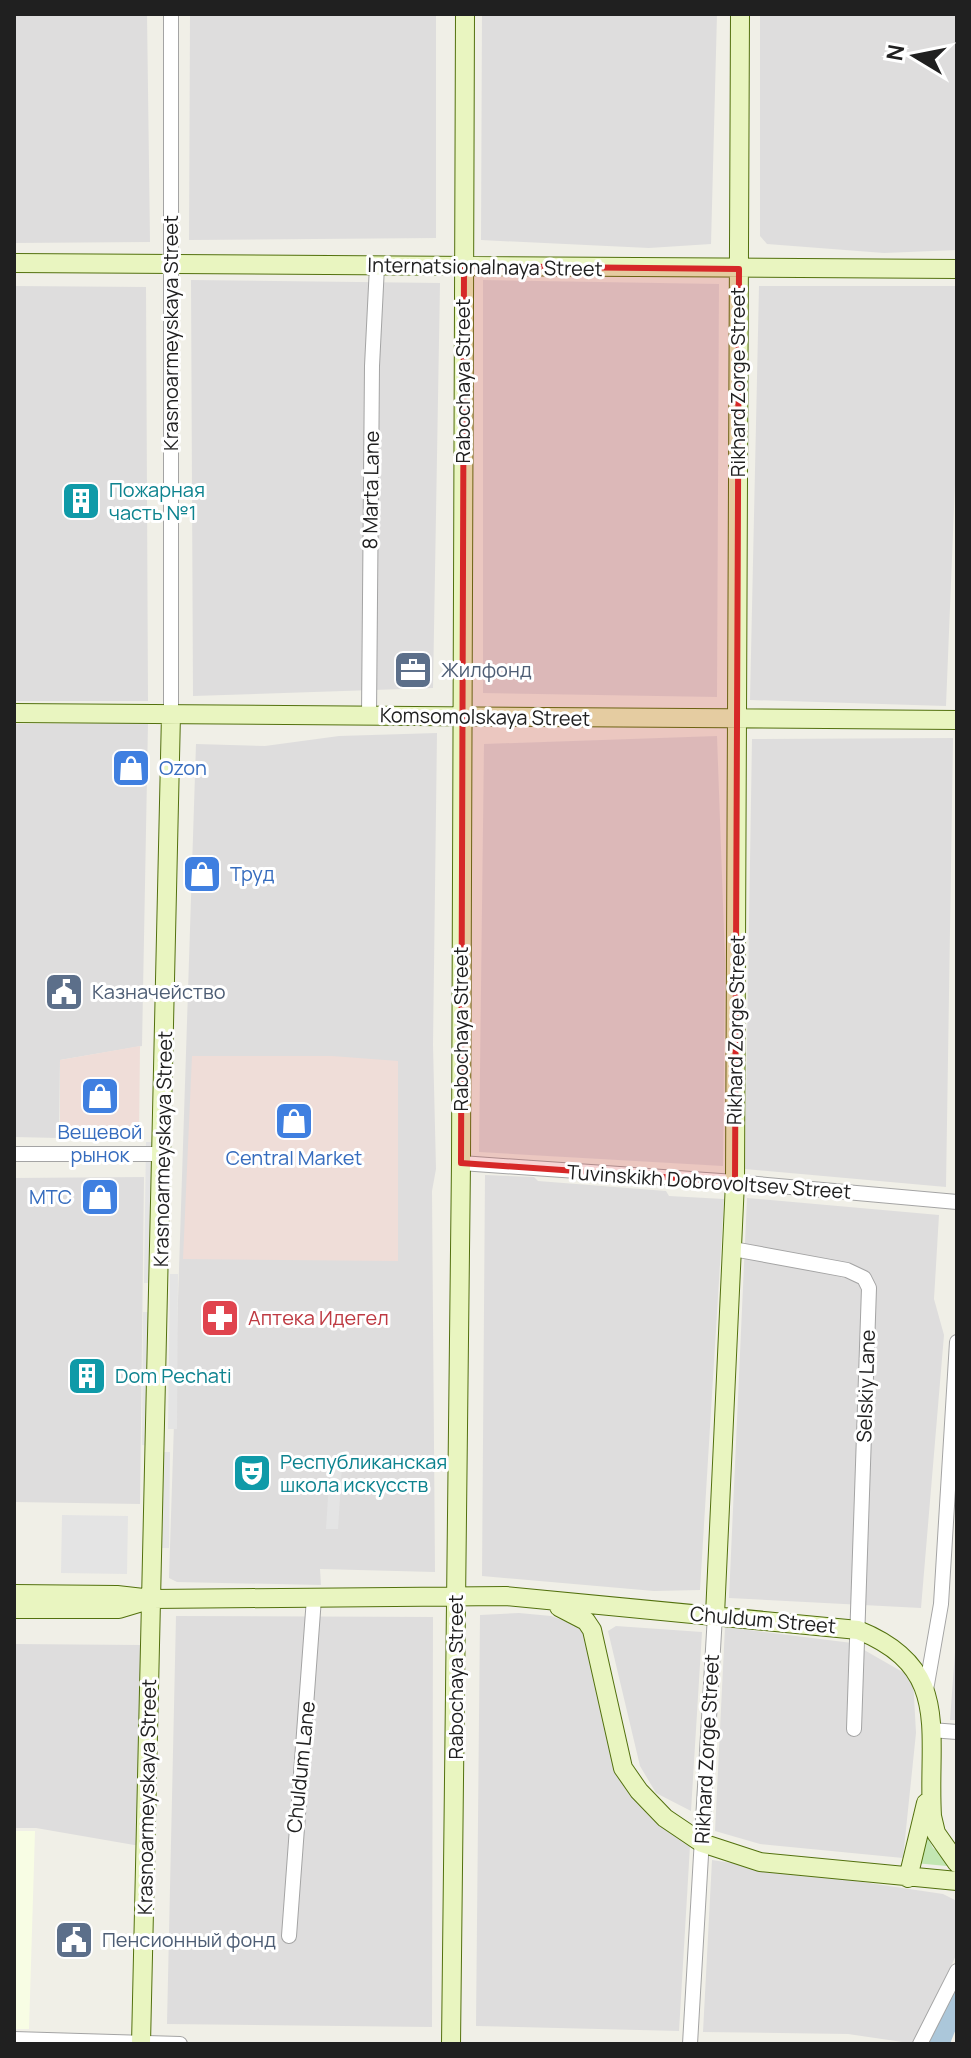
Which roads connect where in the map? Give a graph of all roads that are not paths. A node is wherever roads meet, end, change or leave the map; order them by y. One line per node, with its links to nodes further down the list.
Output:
1 (171, 14): 5 (street, Krasnoarmeyskaya Street)
2 (465, 14): 7 (street, Rabochaya Street)
3 (740, 14): 8 (street, Rikhard Zorge Street)
4 (14, 263): 5 (street, Internatsionalnaya Street)
5 (170, 264): 6 (street, Internatsionalnaya Street); 11 (street, Krasnoarmeyskaya Street)
6 (377, 266): 7 (street, Internatsionalnaya Street); 12 (street, 8 Marta Lane)
7 (464, 266): 8 (street, Internatsionalnaya Street); 13 (street, Rabochaya Street)
8 (739, 269): 9 (street, Internatsionalnaya Street); 14 (street, Rikhard Zorge Street)
9 (957, 269)
10 (14, 713): 11 (street, Komsomolskaya Street)
11 (171, 714): 12 (street, Komsomolskaya Street); 17 (street, Krasnoarmeyskaya Street)
12 (369, 715): 13 (street, Komsomolskaya Street)
13 (461, 716): 14 (street, Komsomolskaya Street); 18 (street, Rabochaya Street)
14 (736, 719): 15 (street, Komsomolskaya Street); 19 (street, Rikhard Zorge Street)
15 (957, 720)
16 (14, 1154): 17 (street)
17 (162, 1154): 27 (street, Krasnoarmeyskaya Street)
18 (461, 1163): 19 (street, Tuvinskikh Dobrovoltsev Street); 24 (street, Rabochaya Street)
19 (735, 1182): 20 (street, Tuvinskikh Dobrovoltsev Street); 21 (street, Rikhard Zorge Street)
20 (957, 1202)
21 (733, 1249): 30 (street, Rikhard Zorge Street); 32 (street, Selskiy Lane)
22 (957, 1342): 33 (street)
23 (14, 1594): 27 (street, Chuldum Street)
24 (457, 1596): 25 (street, Chuldum Street); 26 (street, Chuldum Street); 47 (street, Rabochaya Street)
25 (314, 1598): 27 (street, Chuldum Street); 42 (street, Chuldum Lane)
26 (537, 1598): 28 (street, Chuldum Street); 31 (street, Chuldum Street)
27 (152, 1599): 29 (street, Chuldum Street); 45 (street, Krasnoarmeyskaya Street)
28 (610, 1607): 30 (street, Chuldum Street); 31 (street)
29 (14, 1609)
30 (715, 1615): 32 (street, Chuldum Street); 38 (street, Rikhard Zorge Street)
31 (592, 1630): 38 (street)
32 (858, 1630): 33 (street, Chuldum Street); 34 (street)
33 (926, 1690): 35 (street, Chuldum Street)
34 (854, 1729)
35 (931, 1730): 36 (street); 37 (street, Chuldum Street)
36 (957, 1732)
37 (930, 1778): 39 (street, Chuldum Street); 40 (street)
38 (702, 1843): 40 (street); 48 (street, Rikhard Zorge Street)
39 (957, 1863)
40 (908, 1878): 41 (street)
41 (957, 1881)
42 (289, 1936)
43 (957, 1971): 49 (street)
44 (14, 2039): 45 (street)
45 (141, 2043): 46 (street)
46 (180, 2044)
47 (451, 2044)
48 (690, 2044)
49 (920, 2044)

